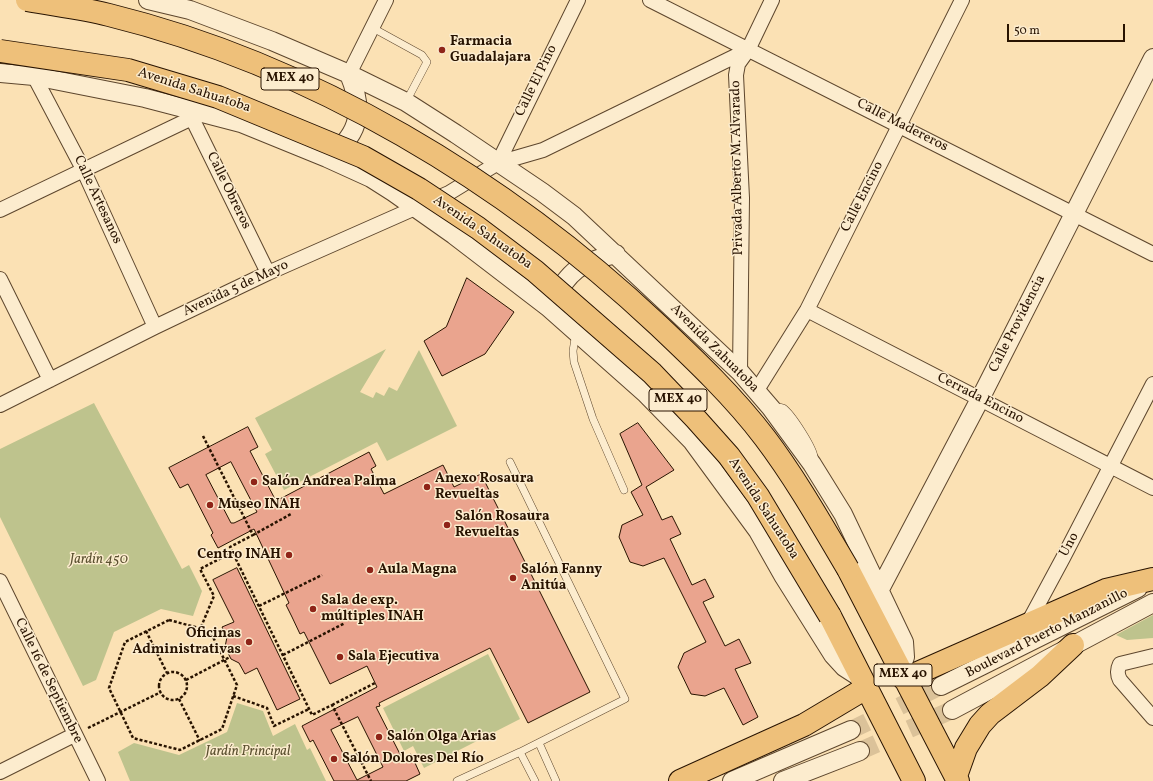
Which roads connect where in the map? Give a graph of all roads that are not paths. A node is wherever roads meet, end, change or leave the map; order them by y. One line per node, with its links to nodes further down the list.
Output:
1 (27, 0): 51 (main road, MEX 40, bridge)
2 (148, 0): 8 (street)
3 (386, 0): 9 (street)
4 (578, 0): 20 (street, Calle El Pino)
5 (650, 0): 10 (street, Calle Madereros)
6 (772, 0): 10 (street)
7 (962, 0): 18 (street, Calle Encino)
8 (192, 5): 14 (street)
9 (371, 27): 14 (street); 16 (lane)
10 (748, 50): 18 (street, Calle Madereros); 20 (street, Privada Alberto M. Alvarado); 34 (street, Privada Alberto M. Alvarado)
11 (0, 51): 52 (main road, Avenida Sahuatoba / MEX 40, bridge)
12 (1153, 58): 25 (street, Calle Providencia)
13 (0, 73): 15 (street, Avenida Sahuatoba)
14 (349, 74): 16 (street); 19 (street)
15 (34, 76): 17 (street, Avenida Sahuatoba); 21 (street, Calle Artesanos)
16 (406, 102): 20 (street)
17 (190, 114): 19 (street, Avenida Sahuatoba); 21 (street); 28 (street, Calle Obreros)
18 (900, 125): 25 (street, Calle Madereros); 31 (street, Calle Encino)
19 (327, 158): 23 (street, Avenida Sahuatoba)
20 (498, 163): 22 (street, Privada Alberto M. Alvarado); 26 (street, Avenida Zahuatoba)
21 (84, 169): 24 (street); 32 (street, Calle Artesanos)
22 (474, 178): 23 (street, Avenida 5 de Mayo)
23 (415, 207): 28 (street, Avenida 5 de Mayo); 30 (street)
24 (0, 210)
25 (1074, 214): 27 (street, Calle Madereros); 38 (street, Calle Providencia)
26 (616, 254): 30 (street); 34 (street, Avenida Zahuatoba)
27 (1153, 254)
28 (268, 274): 32 (street, Avenida 5 de Mayo)
29 (0, 279): 35 (street)
30 (548, 307): 33 (street)
31 (807, 310): 37 (street, Calle Encino); 38 (street, Cerrada Encino)
32 (155, 327): 35 (street, Avenida 5 de Mayo)
33 (576, 331): 43 (lane); 52 (street)
34 (740, 372): 37 (street, Avenida Zahuatoba)
35 (50, 380): 39 (street, Avenida 5 de Mayo)
36 (1153, 384): 41 (street, Uno)
37 (756, 390): 46 (street, Avenida Zahuatoba)
38 (980, 399): 41 (street, Cerrada Encino); 46 (street, Calle Providencia)
39 (0, 405)
40 (510, 462): 58 (lane)
41 (1111, 466): 42 (street, Cerrada Encino); 48 (street, Uno)
42 (1153, 488)
43 (624, 490)
44 (1153, 580): 48 (main road); 53 (street, Boulevard Puerto Manzanillo)
45 (2, 588): 57 (street, Calle 16 de Septiembre)
46 (880, 589): 51 (street, Avenida Zahuatoba)
47 (1153, 603): 49 (street, Boulevard Puerto Manzanillo)
48 (1028, 623): 51 (main road)
49 (1073, 645): 54 (street, Boulevard Puerto Manzanillo); 62 (main road)
50 (1153, 656): 55 (street)
51 (902, 674): 62 (main road, MEX 40)
52 (863, 683): 67 (main road); 70 (main road, MEX 40)
53 (941, 686)
54 (952, 710)
55 (1153, 718)
56 (851, 730): 68 (street)
57 (74, 735): 61 (street); 63 (street, Calle 16 de Septiembre)
58 (539, 743): 60 (lane); 66 (lane)
59 (860, 751): 69 (street)
60 (520, 752): 64 (lane); 65 (lane)
61 (0, 772)
62 (957, 778)
63 (98, 781)
64 (457, 781)
65 (535, 781)
66 (556, 781)
67 (680, 781)
68 (732, 781)
69 (783, 781)
70 (914, 781)

